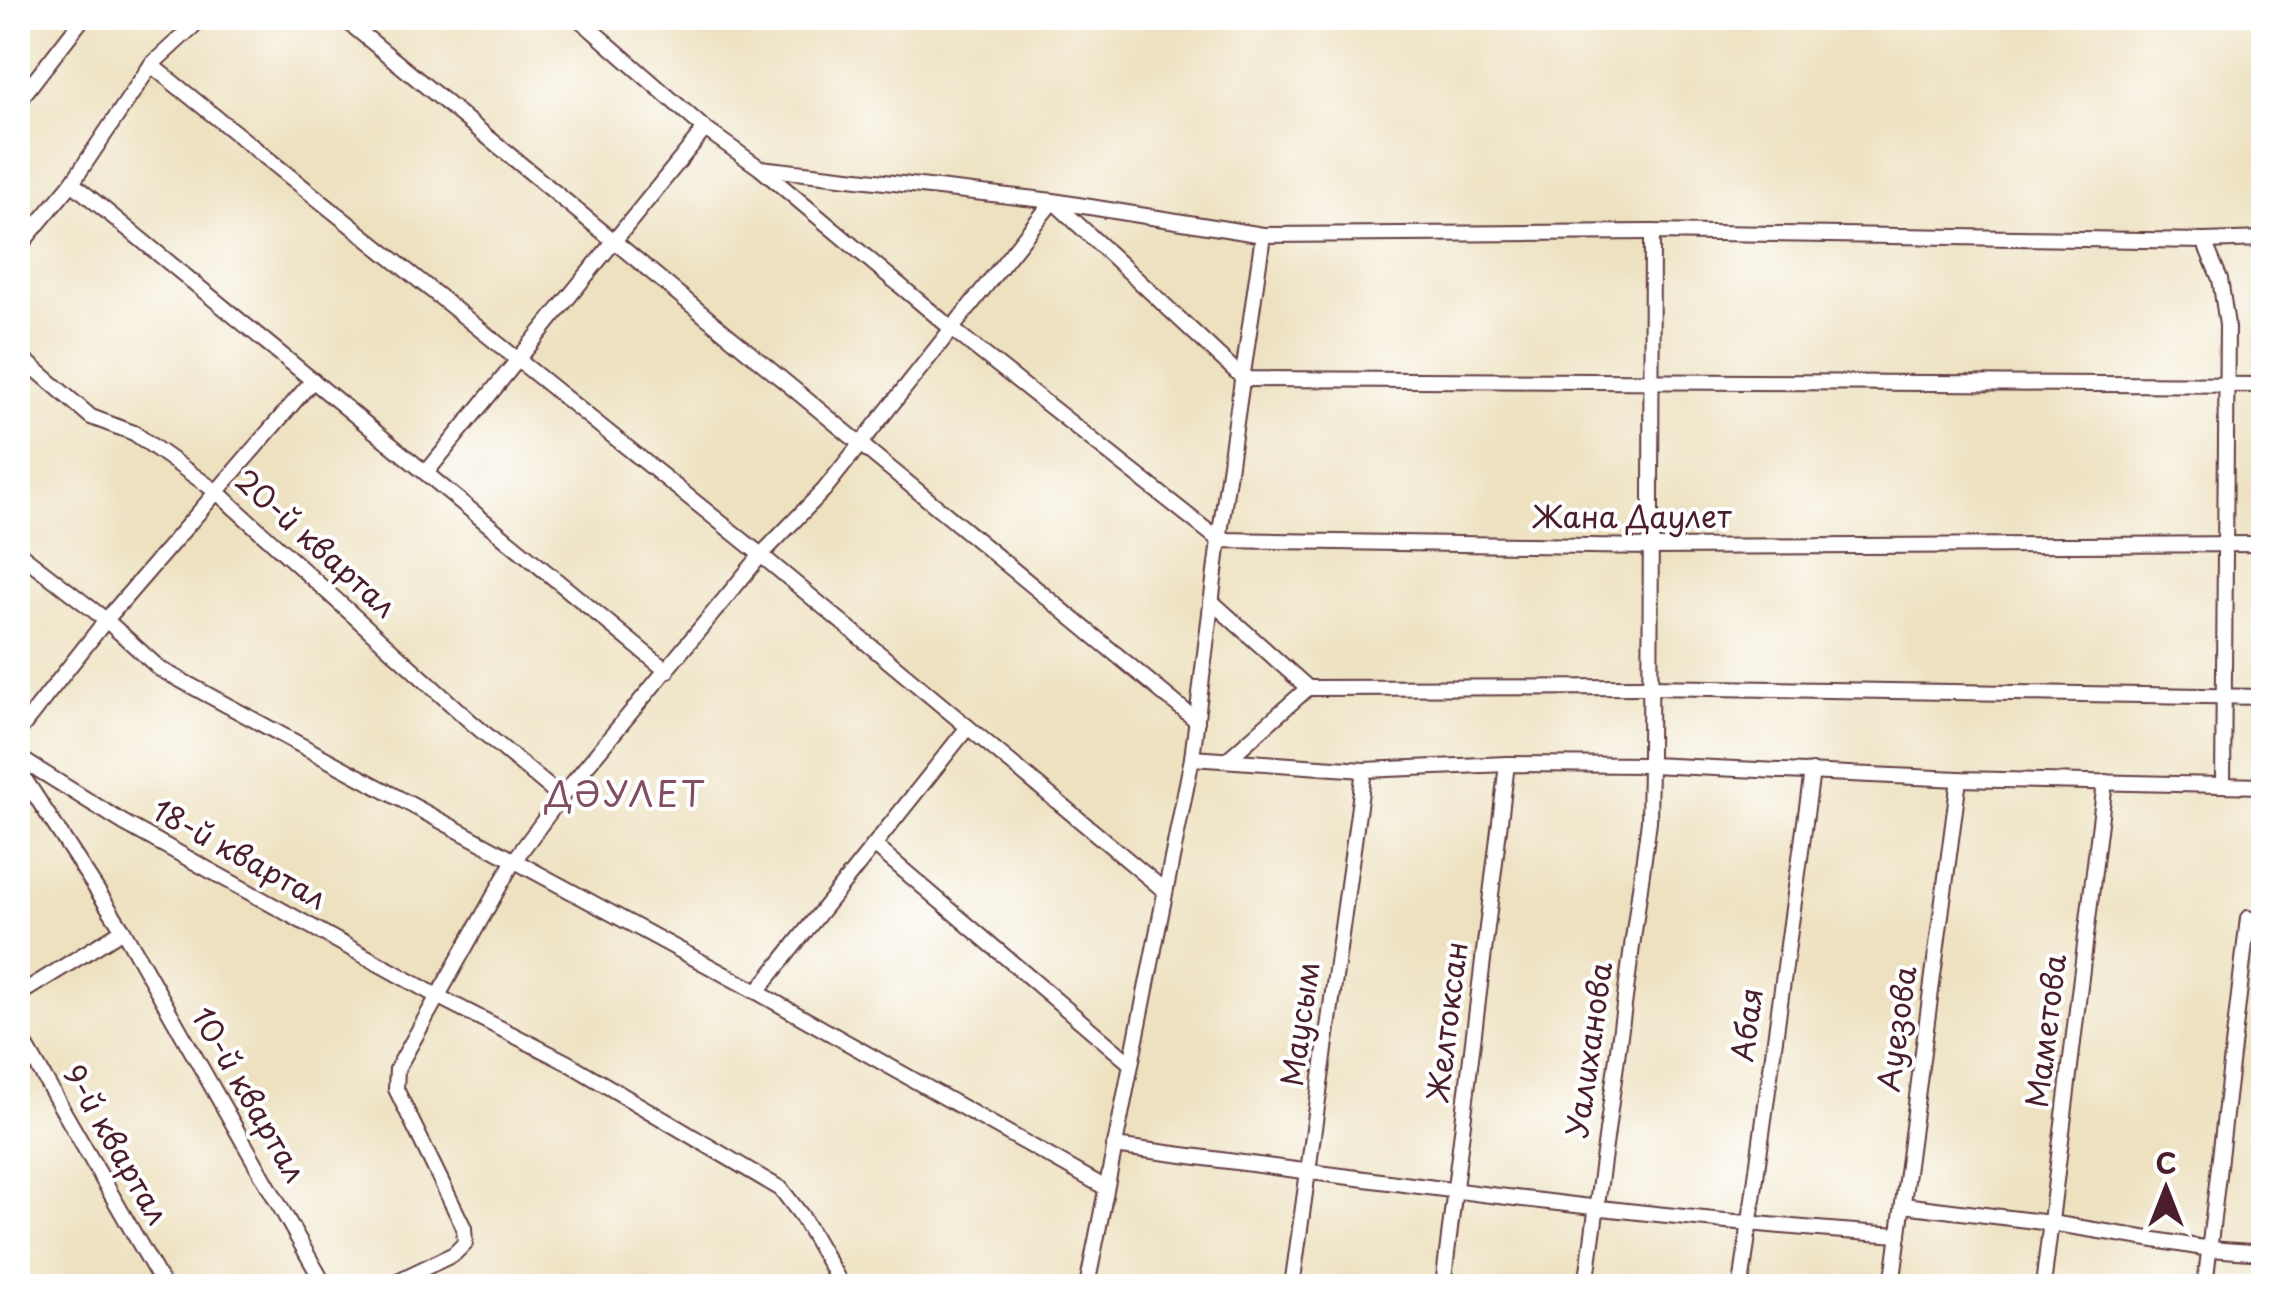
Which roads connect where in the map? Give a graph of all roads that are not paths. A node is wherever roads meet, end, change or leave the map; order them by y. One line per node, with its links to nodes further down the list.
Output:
1 (83, 18): 6 (street)
2 (202, 18): 5 (street)
3 (343, 18): 14 (street)
4 (578, 18): 7 (street)
5 (151, 65): 9 (street); 19 (street)
6 (18, 102)
7 (704, 128): 8 (street); 14 (street)
8 (760, 168): 10 (street); 17 (street)
9 (72, 183): 16 (street); 21 (street)
10 (1053, 200): 12 (street); 17 (street); 20 (street)
11 (1652, 232): 12 (street); 15 (street); 22 (street, Уалиханова)
12 (1263, 234): 20 (street)
13 (2264, 239): 15 (street)
14 (614, 240): 19 (street); 25 (street)
15 (2204, 242): 24 (street)
16 (18, 248)
17 (952, 329): 25 (street); 28 (street)
18 (18, 354): 27 (street, 20-й квартал)
19 (518, 359): 26 (street); 33 (street)
20 (1244, 379): 22 (street); 28 (street)
21 (313, 380): 26 (street); 27 (street)
22 (1650, 380): 24 (street); 31 (street, Уалиханова)
23 (2264, 385): 24 (street)
24 (2228, 386): 29 (street)
25 (862, 444): 33 (street); 41 (street)
26 (426, 474): 36 (street)
27 (217, 492): 35 (street); 56 (street, 20-й квартал)
28 (1218, 540): 31 (street, Жана Даулет); 34 (street)
29 (2226, 544): 30 (street, Жана Даулет); 31 (street, Жана Даулет); 39 (street)
30 (2264, 544)
31 (1650, 547): 37 (street, Уалиханова)
32 (18, 552): 35 (street)
33 (761, 554): 36 (street); 42 (street)
34 (1211, 601): 38 (street); 41 (street)
35 (106, 620): 43 (street); 58 (street)
36 (667, 671): 56 (street)
37 (1648, 687): 38 (street); 39 (street); 48 (street, Уалиханова)
38 (1308, 688): 46 (street)
39 (2222, 697): 40 (street); 54 (street)
40 (2264, 697)
41 (1197, 721): 45 (street)
42 (968, 727): 57 (street); 59 (street)
43 (18, 732)
44 (18, 757): 64 (street, 18-й квартал)
45 (1192, 758): 46 (street); 59 (street)
46 (1228, 758): 50 (street)
47 (1507, 764): 48 (street); 50 (street); 70 (street, Желтоксан)
48 (1650, 765): 51 (street); 72 (street, Уалиханова)
49 (18, 769): 61 (street, 10-й квартал)
50 (1364, 770): 68 (street, Маусым)
51 (1812, 771): 52 (street); 74 (street, Абая)
52 (1959, 779): 53 (street); 71 (street, Ауезова)
53 (2105, 782): 54 (street); 73 (street, Маметова)
54 (2223, 784): 55 (street)
55 (2264, 786)
56 (560, 797): 58 (street)
57 (874, 845): 62 (street); 66 (street)
58 (513, 862): 62 (street); 64 (street)
59 (1165, 892): 66 (street)
60 (2248, 918): 76 (street)
61 (123, 930): 63 (street); 80 (street, 10-й квартал)
62 (756, 992): 69 (street)
63 (18, 995)
64 (436, 996): 78 (street); 82 (street, 18-й квартал)
65 (18, 1032): 79 (street, 9-й квартал)
66 (1131, 1064): 67 (street)
67 (1114, 1146): 68 (street); 69 (street)
68 (1308, 1172): 70 (street); 84 (street, Маусым)
69 (1106, 1188): 83 (street)
70 (1454, 1192): 72 (street); 85 (street, Желтоксан)
71 (1902, 1205): 73 (street); 75 (street, Ауезова)
72 (1597, 1208): 74 (street); 86 (street, Уалиханова)
73 (2052, 1223): 76 (street); 89 (street, Маметова)
74 (1748, 1226): 75 (street); 87 (street, Абая)
75 (1899, 1235): 88 (street, Ауезова)
76 (2210, 1249): 77 (street); 90 (street)
77 (2264, 1253)
78 (410, 1282): 81 (street)
79 (164, 1286)
80 (325, 1286)
81 (388, 1286)
82 (842, 1286)
83 (1086, 1286)
84 (1292, 1286)
85 (1443, 1286)
86 (1586, 1286)
87 (1741, 1286)
88 (1892, 1286)
89 (2043, 1286)
90 (2205, 1286)

